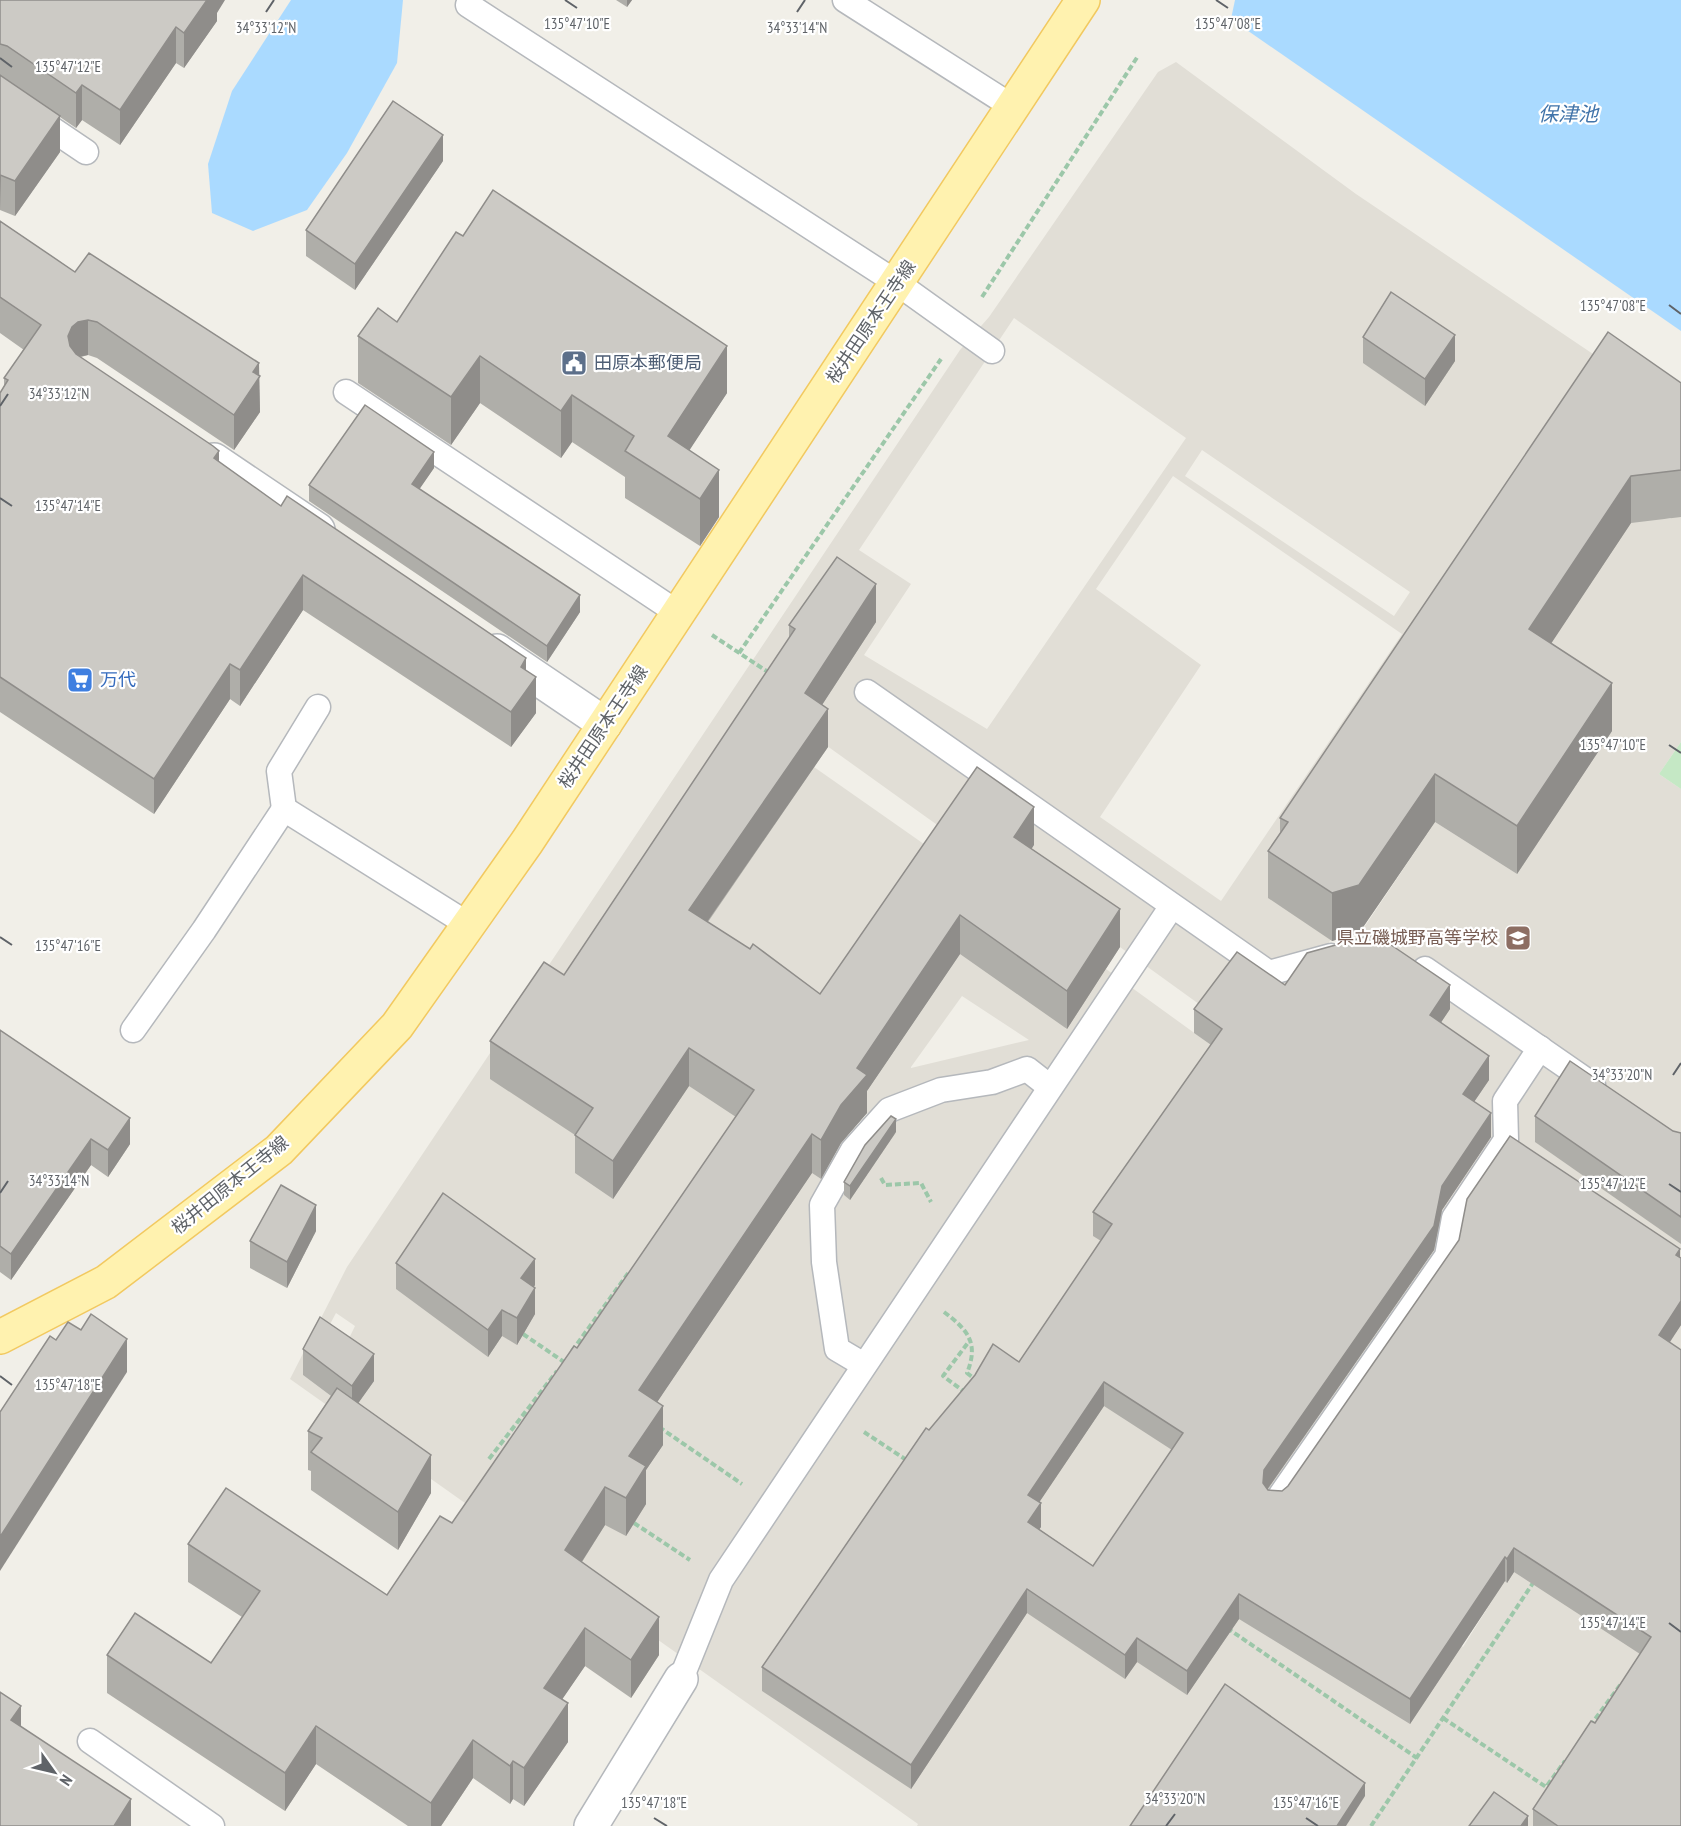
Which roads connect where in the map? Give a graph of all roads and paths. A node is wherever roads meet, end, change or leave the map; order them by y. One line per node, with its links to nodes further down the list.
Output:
1 (845, 0): 5 (lane)
2 (1083, 0): 5 (main road, 桜井田原本王寺線)
3 (468, 5): 7 (lane)
4 (0, 94): 6 (lane)
5 (1013, 107): 7 (main road, 桜井田原本王寺線)
6 (86, 152)
7 (897, 283): 8 (lane); 12 (main road, 桜井田原本王寺線)
8 (992, 351)
9 (346, 392): 12 (lane)
10 (185, 440): 11 (street)
11 (341, 546)
12 (678, 613): 14 (path); 17 (main road, 桜井田原本王寺線)
13 (468, 632): 17 (street)
14 (777, 678)
15 (867, 692): 19 (lane)
16 (318, 706): 18 (lane)
17 (605, 724): 20 (main road, 桜井田原本王寺線)
18 (284, 809): 20 (lane); 23 (lane)
19 (1172, 906): 21 (lane); 25 (lane)
20 (469, 925): 32 (main road, 桜井田原本王寺線)
21 (1349, 951)
22 (1403, 954): 24 (lane)
23 (133, 1030)
24 (1540, 1048): 26 (lane); 43 (lane)
25 (1050, 1087): 27 (lane); 28 (lane)
26 (1615, 1101)
27 (853, 1150): 28 (path); 35 (lane)
28 (956, 1227): 30 (lane)
29 (632, 1269): 34 (path)
30 (915, 1289): 33 (path); 35 (lane)
31 (523, 1334): 34 (path)
32 (0, 1337)
33 (970, 1339): 37 (path); 38 (path)
34 (564, 1362): 36 (path); 41 (path)
35 (864, 1365): 39 (lane)
36 (574, 1368)
37 (984, 1385)
38 (975, 1399)
39 (834, 1411): 42 (path); 44 (lane)
40 (650, 1420): 44 (path)
41 (489, 1459)
42 (916, 1466)
43 (1276, 1502)
44 (773, 1504): 46 (lane)
45 (634, 1523): 46 (path)
46 (721, 1580): 50 (lane)
47 (1536, 1580): 51 (path)
48 (1221, 1624): 54 (path)
49 (1627, 1676): 52 (path)
50 (681, 1679): 57 (street)
51 (1443, 1718): 54 (path); 55 (path)
52 (1586, 1732)
53 (90, 1741): 56 (lane)
54 (1417, 1758): 58 (path)
55 (1566, 1759)
56 (212, 1826)
57 (591, 1826)
58 (1371, 1826)

